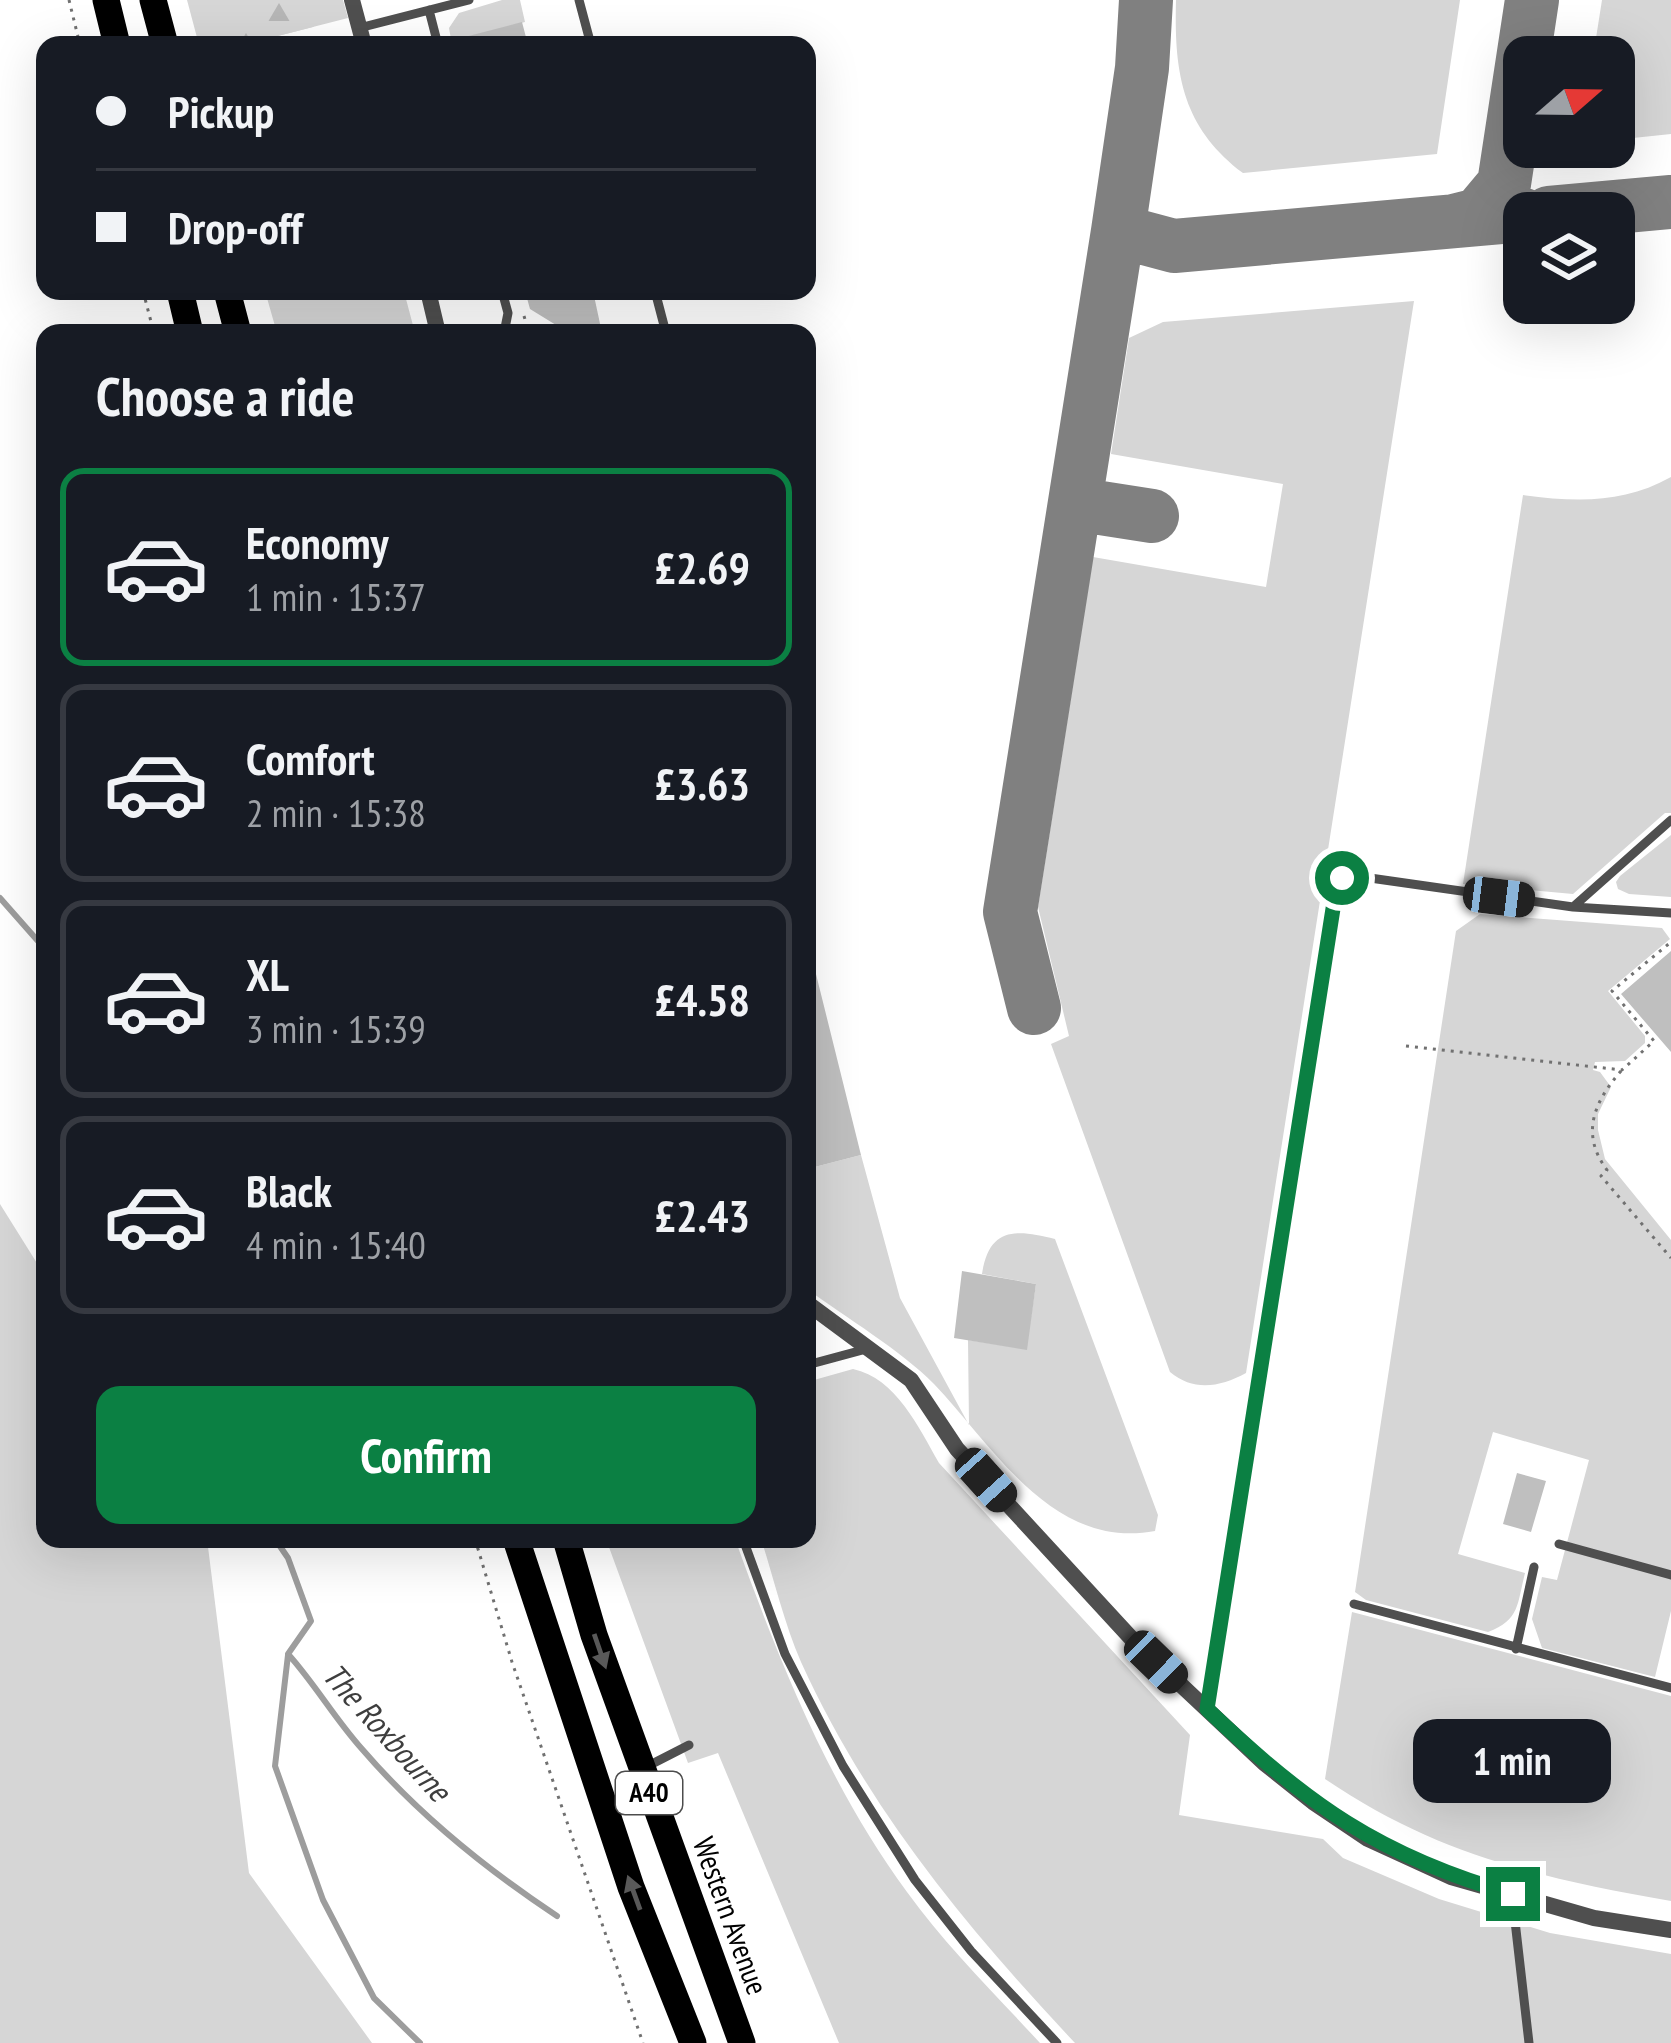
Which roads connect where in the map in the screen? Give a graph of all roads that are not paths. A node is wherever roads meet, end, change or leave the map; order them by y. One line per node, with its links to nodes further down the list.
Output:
1 (106, 0): 7 (highway)
2 (153, 0): 8 (highway)
3 (352, 0): 9 (street)
4 (470, 0): 6 (lane)
5 (579, 0): 12 (lane)
6 (429, 10): 10 (lane); 11 (lane)
7 (115, 36)
8 (163, 36)
9 (362, 36)
10 (364, 36)
11 (436, 36)
12 (589, 36)
13 (1671, 820): 14 (lane)
14 (1573, 907): 15 (lane); 28 (lane)
15 (1671, 914)
16 (816, 1309): 17 (street)
17 (870, 1348): 18 (lane); 28 (street)
18 (816, 1363)
19 (1559, 1544): 24 (lane)
20 (519, 1548): 33 (highway, A40, one-way to 20)
21 (569, 1548): 30 (highway, Western Avenue / A40, one-way to 30)
22 (746, 1548): 35 (lane)
23 (1534, 1567): 26 (lane)
24 (1671, 1575)
25 (1354, 1604): 26 (lane)
26 (1516, 1649): 27 (lane)
27 (1671, 1688)
28 (1207, 1709): 31 (street)
29 (689, 1745): 30 (lane)
30 (640, 1768): 34 (highway, Western Avenue / A40)
31 (1513, 1894): 32 (street); 36 (lane)
32 (1671, 1930)
33 (691, 2043)
34 (742, 2043)
35 (1057, 2043)
36 (1529, 2043)

